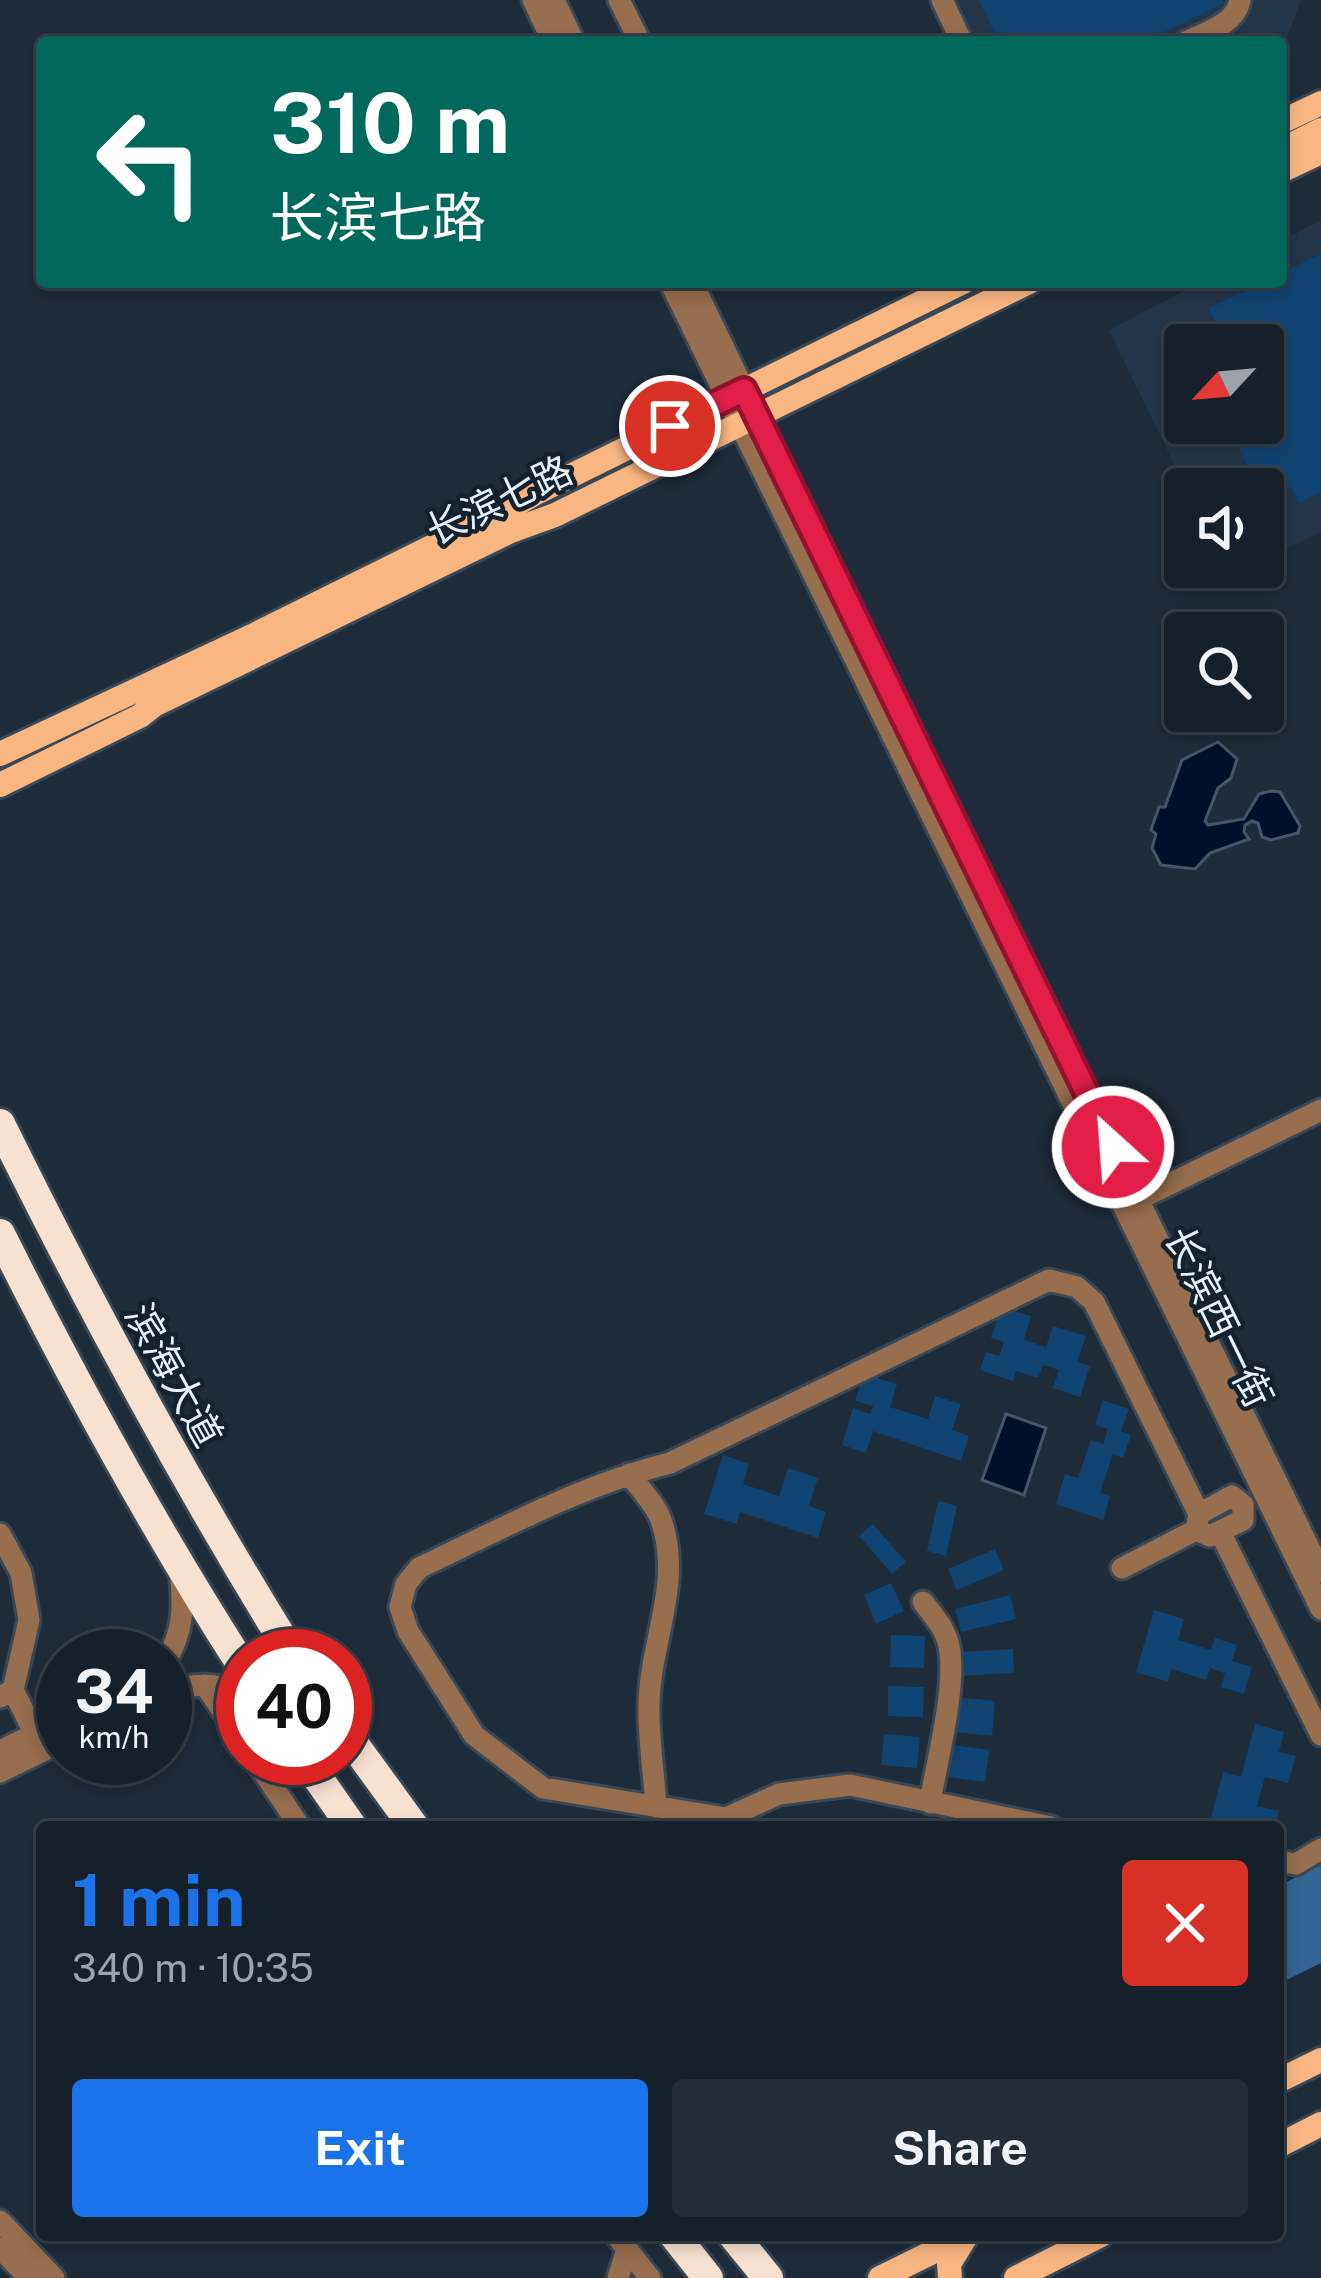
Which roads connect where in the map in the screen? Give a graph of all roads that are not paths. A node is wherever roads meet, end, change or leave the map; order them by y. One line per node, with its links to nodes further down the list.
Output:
1 (533, 0): 6 (street)
2 (554, 0): 7 (street)
3 (619, 0): 8 (street)
4 (942, 0): 9 (street)
5 (1240, 0): 10 (street)
6 (551, 36)
7 (571, 36)
8 (637, 36)
9 (959, 36)
10 (1199, 36)
11 (1321, 85): 12 (main road)
12 (1301, 112)
13 (1321, 130): 14 (main road)
14 (1287, 147)
15 (1321, 152): 16 (main road)
16 (1287, 168)
17 (674, 288): 21 (street, 长滨西一街)
18 (694, 288): 21 (street, 长滨西一街)
19 (951, 288): 21 (main road, 长滨七路)
20 (1017, 288): 22 (main road, 长滨七路)
21 (736, 394): 22 (street, 长滨西一街); 23 (main road, 长滨七路)
22 (749, 420): 24 (main road, 长滨七路); 27 (street, 长滨西一街)
23 (0, 754)
24 (0, 785)
25 (1321, 1110): 27 (street)
26 (0, 1124): 42 (highway, 滨海大道)
27 (1132, 1202): 30 (street, 长滨西一街); 37 (street, 长滨西一街)
28 (0, 1234): 35 (highway)
29 (628, 1474): 32 (street); 57 (street); 57 (street)
30 (1265, 1493): 31 (street); 39 (street, 长滨西一街)
31 (1243, 1505): 32 (street); 33 (street)
32 (1197, 1522): 33 (street); 36 (street)
33 (1220, 1532): 49 (street)
34 (0, 1534): 46 (street)
35 (179, 1565): 40 (street); 41 (highway)
36 (1122, 1568)
37 (1321, 1572)
38 (923, 1602): 56 (street)
39 (1321, 1609)
40 (180, 1629)
41 (219, 1629)
42 (276, 1629)
43 (205, 1685): 44 (street); 45 (street); 47 (street)
44 (192, 1686)
45 (216, 1687)
46 (6, 1693): 48 (street)
47 (216, 1701)
48 (34, 1734): 50 (street)
49 (1321, 1735)
50 (0, 1751)
51 (36, 1754): 53 (street)
52 (372, 1769): 60 (highway)
53 (0, 1772)
54 (272, 1785): 58 (street)
55 (323, 1785): 59 (highway)
56 (930, 1803): 57 (street); 61 (street)
57 (656, 1807)
58 (296, 1821)
59 (348, 1821)
60 (410, 1821)
61 (1021, 1821)
62 (1321, 1849): 63 (street)
63 (1284, 1863)
64 (1321, 2060): 65 (main road)
65 (1284, 2078)
66 (1321, 2124): 67 (main road)
67 (1284, 2143)
68 (0, 2221): 77 (street)
69 (679, 2241): 80 (highway)
70 (738, 2241): 81 (highway)
71 (955, 2241): 82 (main road)
72 (963, 2241): 83 (main road)
73 (1089, 2241): 84 (main road)
74 (622, 2242): 78 (street); 79 (street)
75 (0, 2248): 76 (street)
76 (28, 2278)
77 (54, 2278)
78 (618, 2278)
79 (650, 2278)
80 (709, 2278)
81 (768, 2278)
82 (880, 2278)
83 (950, 2278)
84 (1016, 2278)

